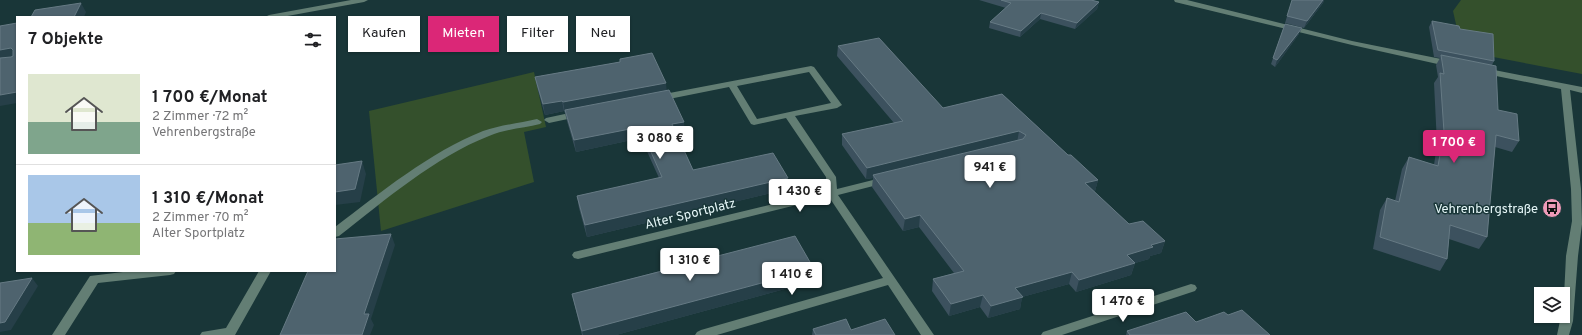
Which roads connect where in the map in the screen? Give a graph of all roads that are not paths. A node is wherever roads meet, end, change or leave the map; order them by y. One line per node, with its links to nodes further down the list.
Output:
1 (363, 0): 4 (street)
2 (1178, 0): 3 (street)
3 (1197, 2): 5 (street)
4 (275, 16)
5 (1462, 66)
6 (1476, 69): 8 (street)
7 (732, 84): 10 (street); 12 (street); 12 (street)
8 (1565, 87): 9 (street); 29 (street)
9 (1582, 90)
10 (648, 101)
11 (587, 113): 13 (street)
12 (789, 114): 16 (street)
13 (549, 120)
14 (538, 122): 17 (street)
15 (893, 178): 16 (street, Alter Sportplatz)
16 (832, 194): 18 (street, Alter Sportplatz); 21 (street)
17 (336, 232)
18 (578, 256)
19 (160, 272): 24 (street)
20 (264, 272): 23 (street)
21 (890, 280): 26 (street); 27 (street)
22 (1191, 288): 28 (street)
23 (229, 334): 25 (street)
24 (58, 335)
25 (206, 335)
26 (701, 335)
27 (928, 335)
28 (1047, 335)
29 (1563, 335)

